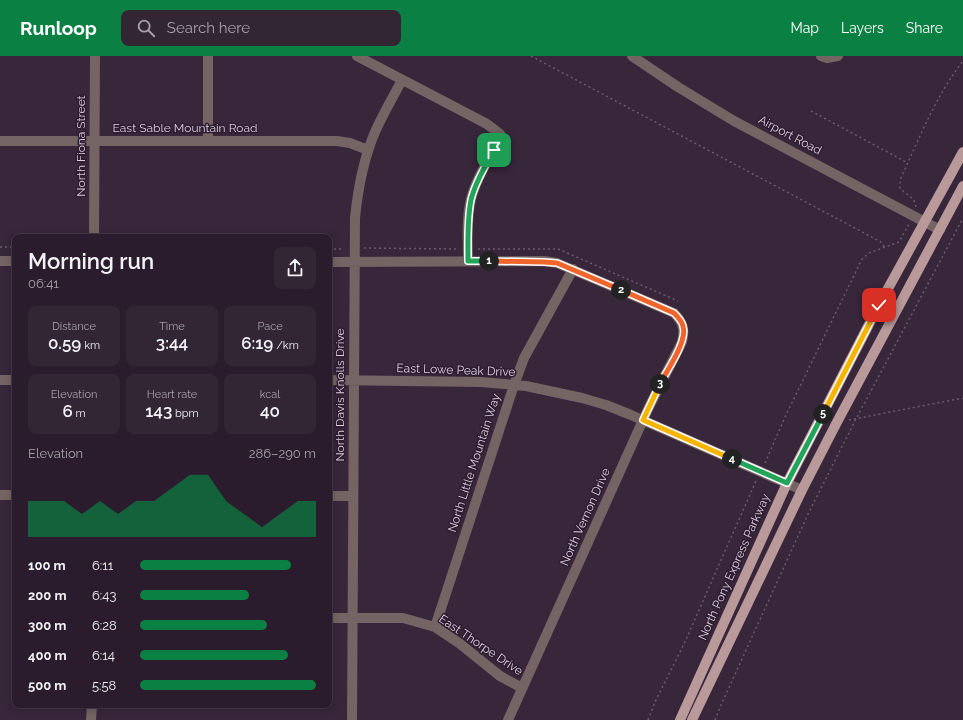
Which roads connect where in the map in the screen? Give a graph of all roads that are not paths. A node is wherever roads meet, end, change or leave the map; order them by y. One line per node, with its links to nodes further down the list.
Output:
1 (94, 56): 9 (street, North Fiona Street)
2 (208, 56): 10 (street)
3 (357, 56): 7 (street)
4 (632, 56): 14 (street, Airport Road)
5 (821, 56): 6 (street)
6 (837, 56)
7 (402, 80): 11 (street, North Davis Knolls Drive); 17 (street)
8 (0, 141): 9 (street, East Sable Mountain Road)
9 (94, 141): 10 (street, East Sable Mountain Road); 16 (street, North Fiona Street)
10 (208, 141): 11 (street, East Sable Mountain Road)
11 (368, 150): 21 (street, North Davis Knolls Drive)
12 (963, 152): 14 (main road, North Pony Express Parkway)
13 (963, 186): 15 (main road)
14 (924, 222): 15 (street, Airport Road); 29 (main road, North Pony Express Parkway)
15 (940, 230): 30 (main road)
16 (94, 234)
17 (468, 261): 21 (street); 22 (street)
18 (0, 262): 19 (street)
19 (12, 262)
20 (332, 262): 21 (street)
21 (354, 262): 26 (street, North Davis Knolls Drive)
22 (572, 269): 27 (street, North Little Mountain Way); 28 (street, North Vernon Drive)
23 (0, 380): 24 (street)
24 (12, 380)
25 (332, 380): 26 (street, East Lowe Peak Drive)
26 (353, 380): 27 (street, East Lowe Peak Drive); 34 (street, North Davis Knolls Drive)
27 (514, 385): 28 (street, East Lowe Peak Drive); 37 (street, North Little Mountain Way)
28 (643, 420): 29 (street, East Lowe Peak Drive); 38 (street, North Vernon Drive)
29 (787, 483): 30 (street, East Lowe Peak Drive); 43 (main road, North Pony Express Parkway)
30 (802, 490): 44 (main road)
31 (0, 495): 32 (street)
32 (12, 495)
33 (332, 496): 34 (street)
34 (352, 496): 36 (street, North Davis Knolls Drive)
35 (332, 618): 36 (street, East Thorpe Drive)
36 (353, 618): 37 (street, East Thorpe Drive); 41 (street, North Davis Knolls Drive)
37 (435, 627): 38 (street, East Thorpe Drive)
38 (522, 688): 42 (street, North Vernon Drive)
39 (92, 708): 40 (street)
40 (91, 720)
41 (352, 720)
42 (508, 720)
43 (680, 720)
44 (692, 720)

